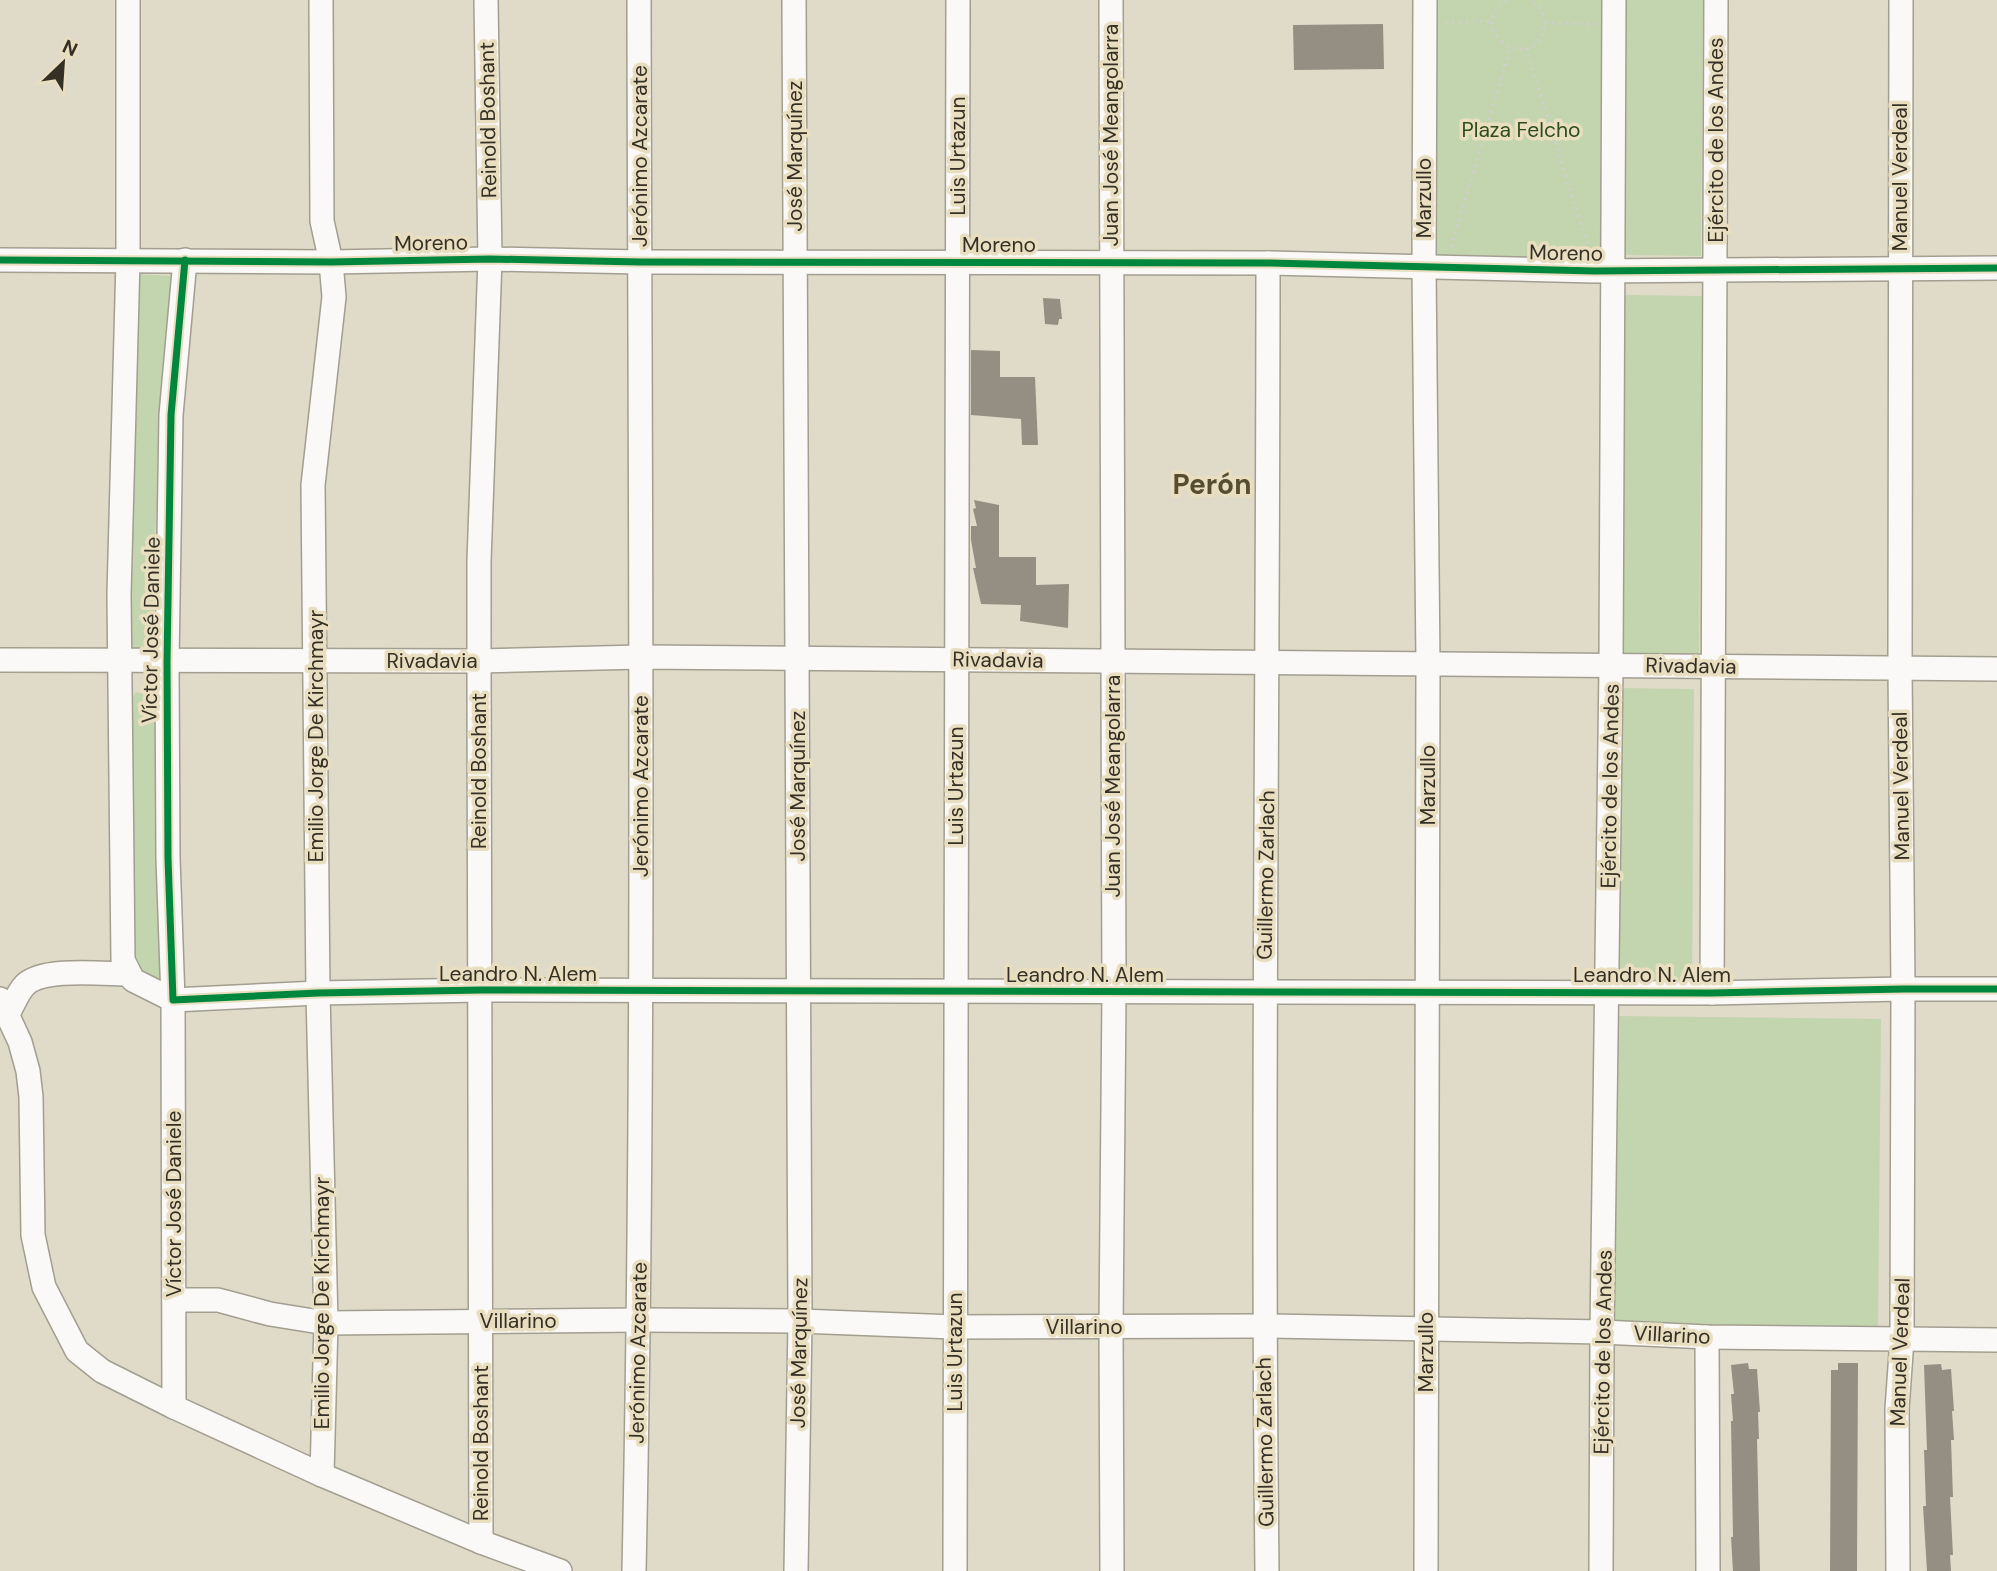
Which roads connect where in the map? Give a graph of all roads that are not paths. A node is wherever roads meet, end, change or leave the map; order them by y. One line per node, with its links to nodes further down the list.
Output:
1 (128, 0): 14 (street, Víctor José Daniele)
2 (321, 0): 16 (street, Emilio Jorge De Kirchmayr)
3 (486, 0): 12 (street, Reinold Boshant)
4 (639, 0): 17 (street, Jerónimo Azcarate)
5 (794, 0): 18 (street, José Marquínez)
6 (958, 0): 19 (street, Luis Urtazun)
7 (1111, 0): 20 (street, Juan José Meangolarra)
8 (1614, 0): 26 (street, Ejército de los Andes)
9 (1716, 0): 25 (street, Ejército de los Andes)
10 (1901, 0): 24 (street, Manuel Verdeal)
11 (1425, 11): 22 (street, Marzullo)
12 (490, 259): 16 (street, Moreno); 17 (street, Moreno); 32 (street, Reinold Boshant)
13 (0, 260): 14 (street, Moreno)
14 (128, 260): 15 (street, Moreno); 33 (street, Víctor José Daniele)
15 (185, 260): 16 (street, Moreno); 34 (street, Víctor José Daniele)
16 (331, 262): 31 (street, Emilio Jorge De Kirchmayr)
17 (640, 262): 18 (street, Moreno); 27 (street, Jerónimo Azcarate)
18 (795, 262): 19 (street, Moreno); 28 (street, José Marquínez)
19 (958, 262): 20 (street, Moreno); 30 (street, Luis Urtazun)
20 (1111, 262): 21 (street, Moreno); 35 (street, Juan José Meangolarra)
21 (1268, 263): 22 (street, Moreno); 36 (street, Guillermo Zarlach)
22 (1435, 267): 26 (street, Moreno); 37 (street, Marzullo)
23 (1997, 268): 24 (street, Moreno)
24 (1900, 269): 25 (street, Moreno); 40 (street, Manuel Verdeal)
25 (1716, 270): 26 (street, Moreno); 39 (street, Ejército de los Andes)
26 (1605, 271): 38 (street, Ejército de los Andes)
27 (640, 657): 28 (street, Rivadavia); 32 (street, Rivadavia); 46 (street, Jerónimo Azcarate)
28 (797, 659): 30 (street, Rivadavia); 47 (street, José Marquínez)
29 (0, 660): 33 (street, Rivadavia)
30 (957, 660): 35 (street, Rivadavia); 48 (street, Luis Urtazun)
31 (316, 661): 32 (street, Rivadavia); 34 (street, Rivadavia); 49 (street, Emilio Jorge De Kirchmayr)
32 (478, 661): 45 (street, Reinold Boshant)
33 (121, 662): 34 (street, Rivadavia); 42 (street, Víctor José Daniele)
34 (167, 662): 55 (street, Víctor José Daniele)
35 (1113, 662): 36 (street, Rivadavia); 50 (street, Juan José Meangolarra)
36 (1268, 662): 37 (street, Rivadavia); 51 (street, Guillermo Zarlach)
37 (1429, 664): 38 (street, Rivadavia); 52 (street, Marzullo)
38 (1611, 666): 39 (street, Rivadavia); 53 (street, Ejército de los Andes)
39 (1714, 667): 40 (street, Rivadavia); 54 (street, Ejército de los Andes)
40 (1900, 668): 41 (street, Rivadavia); 43 (street, Manuel Verdeal)
41 (1997, 669)
42 (130, 974): 55 (street); 56 (street)
43 (1903, 989): 44 (street, Leandro N. Alem); 54 (street, Leandro N. Alem); 68 (street, Manuel Verdeal)
44 (1997, 989)
45 (481, 990): 46 (street, Leandro N. Alem); 49 (street, Leandro N. Alem); 59 (street, Reinold Boshant)
46 (641, 992): 47 (street, Leandro N. Alem); 58 (street, Jerónimo Azcarate)
47 (799, 992): 48 (street, Leandro N. Alem); 60 (street, José Marquínez)
48 (956, 992): 50 (street, Leandro N. Alem); 63 (street, Luis Urtazun)
49 (318, 993): 55 (street, Leandro N. Alem); 61 (street, Emilio Jorge De Kirchmayr)
50 (1114, 993): 51 (street, Leandro N. Alem); 64 (street, Juan José Meangolarra)
51 (1265, 993): 52 (street, Leandro N. Alem); 62 (street, Guillermo Zarlach)
52 (1428, 993): 53 (street, Leandro N. Alem); 65 (street, Marzullo)
53 (1608, 993): 54 (street, Leandro N. Alem); 66 (street, Ejército de los Andes)
54 (1712, 993)
55 (173, 1000): 57 (street, Víctor José Daniele)
56 (4, 1006): 70 (street)
57 (174, 1300): 61 (street, Villarino); 70 (street, Víctor José Daniele)
58 (639, 1320): 59 (street, Villarino); 60 (street, Villarino); 74 (street, Jerónimo Azcarate)
59 (482, 1321): 61 (street, Villarino); 72 (street, Reinold Boshant)
60 (800, 1321): 63 (street, Villarino); 75 (street, José Marquínez)
61 (326, 1323): 71 (street, Emilio Jorge De Kirchmayr)
62 (1264, 1326): 64 (street, Villarino); 65 (street, Villarino); 78 (street, Guillermo Zarlach)
63 (954, 1327): 64 (street, Villarino); 76 (street, Luis Urtazun)
64 (1111, 1327): 77 (street, Juan José Meangolarra)
65 (1426, 1329): 66 (street, Villarino); 79 (street, Marzullo)
66 (1602, 1332): 67 (street, Villarino); 80 (street, Ejército de los Andes)
67 (1707, 1337): 68 (street, Villarino); 81 (street)
68 (1902, 1339): 69 (street, Villarino); 82 (street, Manuel Verdeal)
69 (1997, 1340)
70 (174, 1407): 71 (street)
71 (322, 1475): 72 (street)
72 (481, 1542): 73 (street)
73 (559, 1571)
74 (634, 1571)
75 (796, 1571)
76 (955, 1571)
77 (1112, 1571)
78 (1267, 1571)
79 (1426, 1571)
80 (1601, 1571)
81 (1708, 1571)
82 (1898, 1571)

